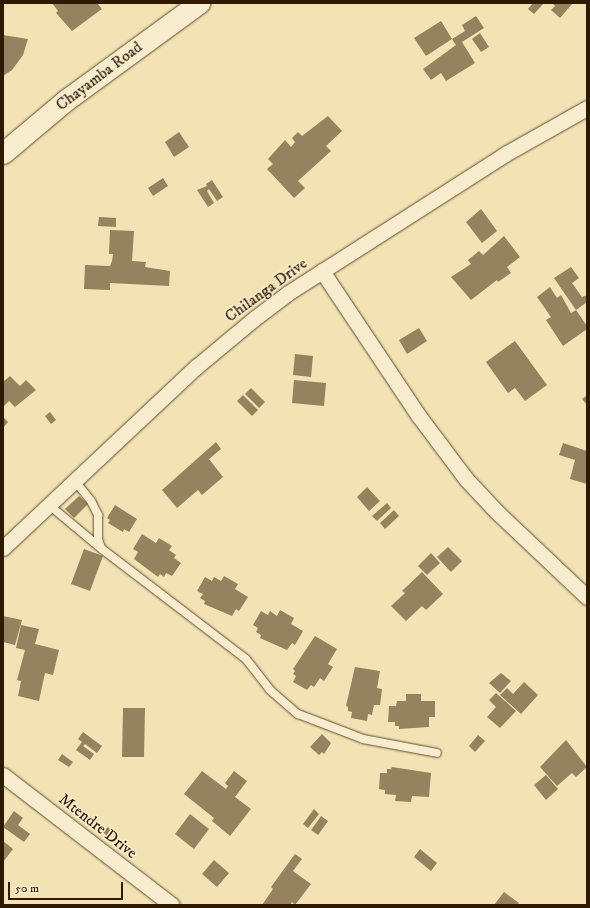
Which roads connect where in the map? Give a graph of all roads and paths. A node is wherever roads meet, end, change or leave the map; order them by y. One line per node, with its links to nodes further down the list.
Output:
1 (199, 3): 3 (street, Chayamba Road)
2 (587, 108): 4 (street, Chilanga Drive)
3 (3, 153)
4 (322, 271): 5 (street, Chilanga Drive); 9 (street)
5 (75, 481): 6 (street, Chilanga Drive); 8 (lane)
6 (49, 505): 7 (street, Chilanga Drive); 8 (lane)
7 (3, 548)
8 (102, 549): 10 (lane)
9 (587, 597)
10 (437, 753)
11 (3, 775): 12 (street, Mtendre Drive)
12 (172, 905)

